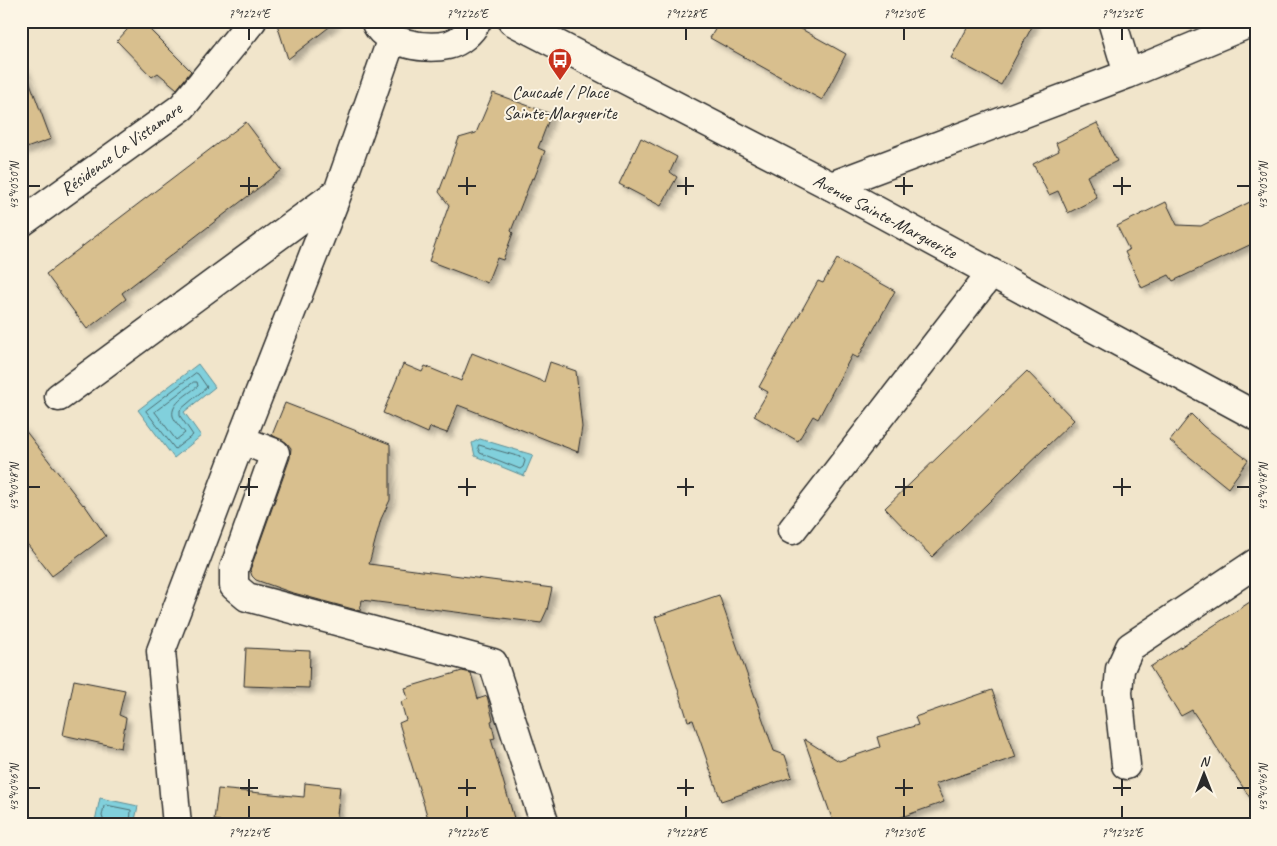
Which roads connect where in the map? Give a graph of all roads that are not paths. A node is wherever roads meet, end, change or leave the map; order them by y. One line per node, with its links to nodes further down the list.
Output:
1 (252, 21): 10 (street, Résidence La Vistamare)
2 (477, 21): 6 (street)
3 (512, 21): 8 (street, Avenue Sainte-Marguerite)
4 (1112, 21): 7 (street)
5 (1255, 21): 7 (street)
6 (384, 30): 9 (street)
7 (1128, 74): 8 (street)
8 (831, 186): 11 (street, Avenue Sainte-Marguerite)
9 (338, 192): 12 (street); 14 (street)
10 (21, 223)
11 (991, 273): 13 (street, Avenue Sainte-Marguerite); 15 (street)
12 (59, 397)
13 (1256, 416)
14 (241, 440): 18 (street); 19 (street)
15 (792, 530)
16 (1256, 563): 17 (street)
17 (1126, 765)
18 (177, 825)
19 (545, 825)

